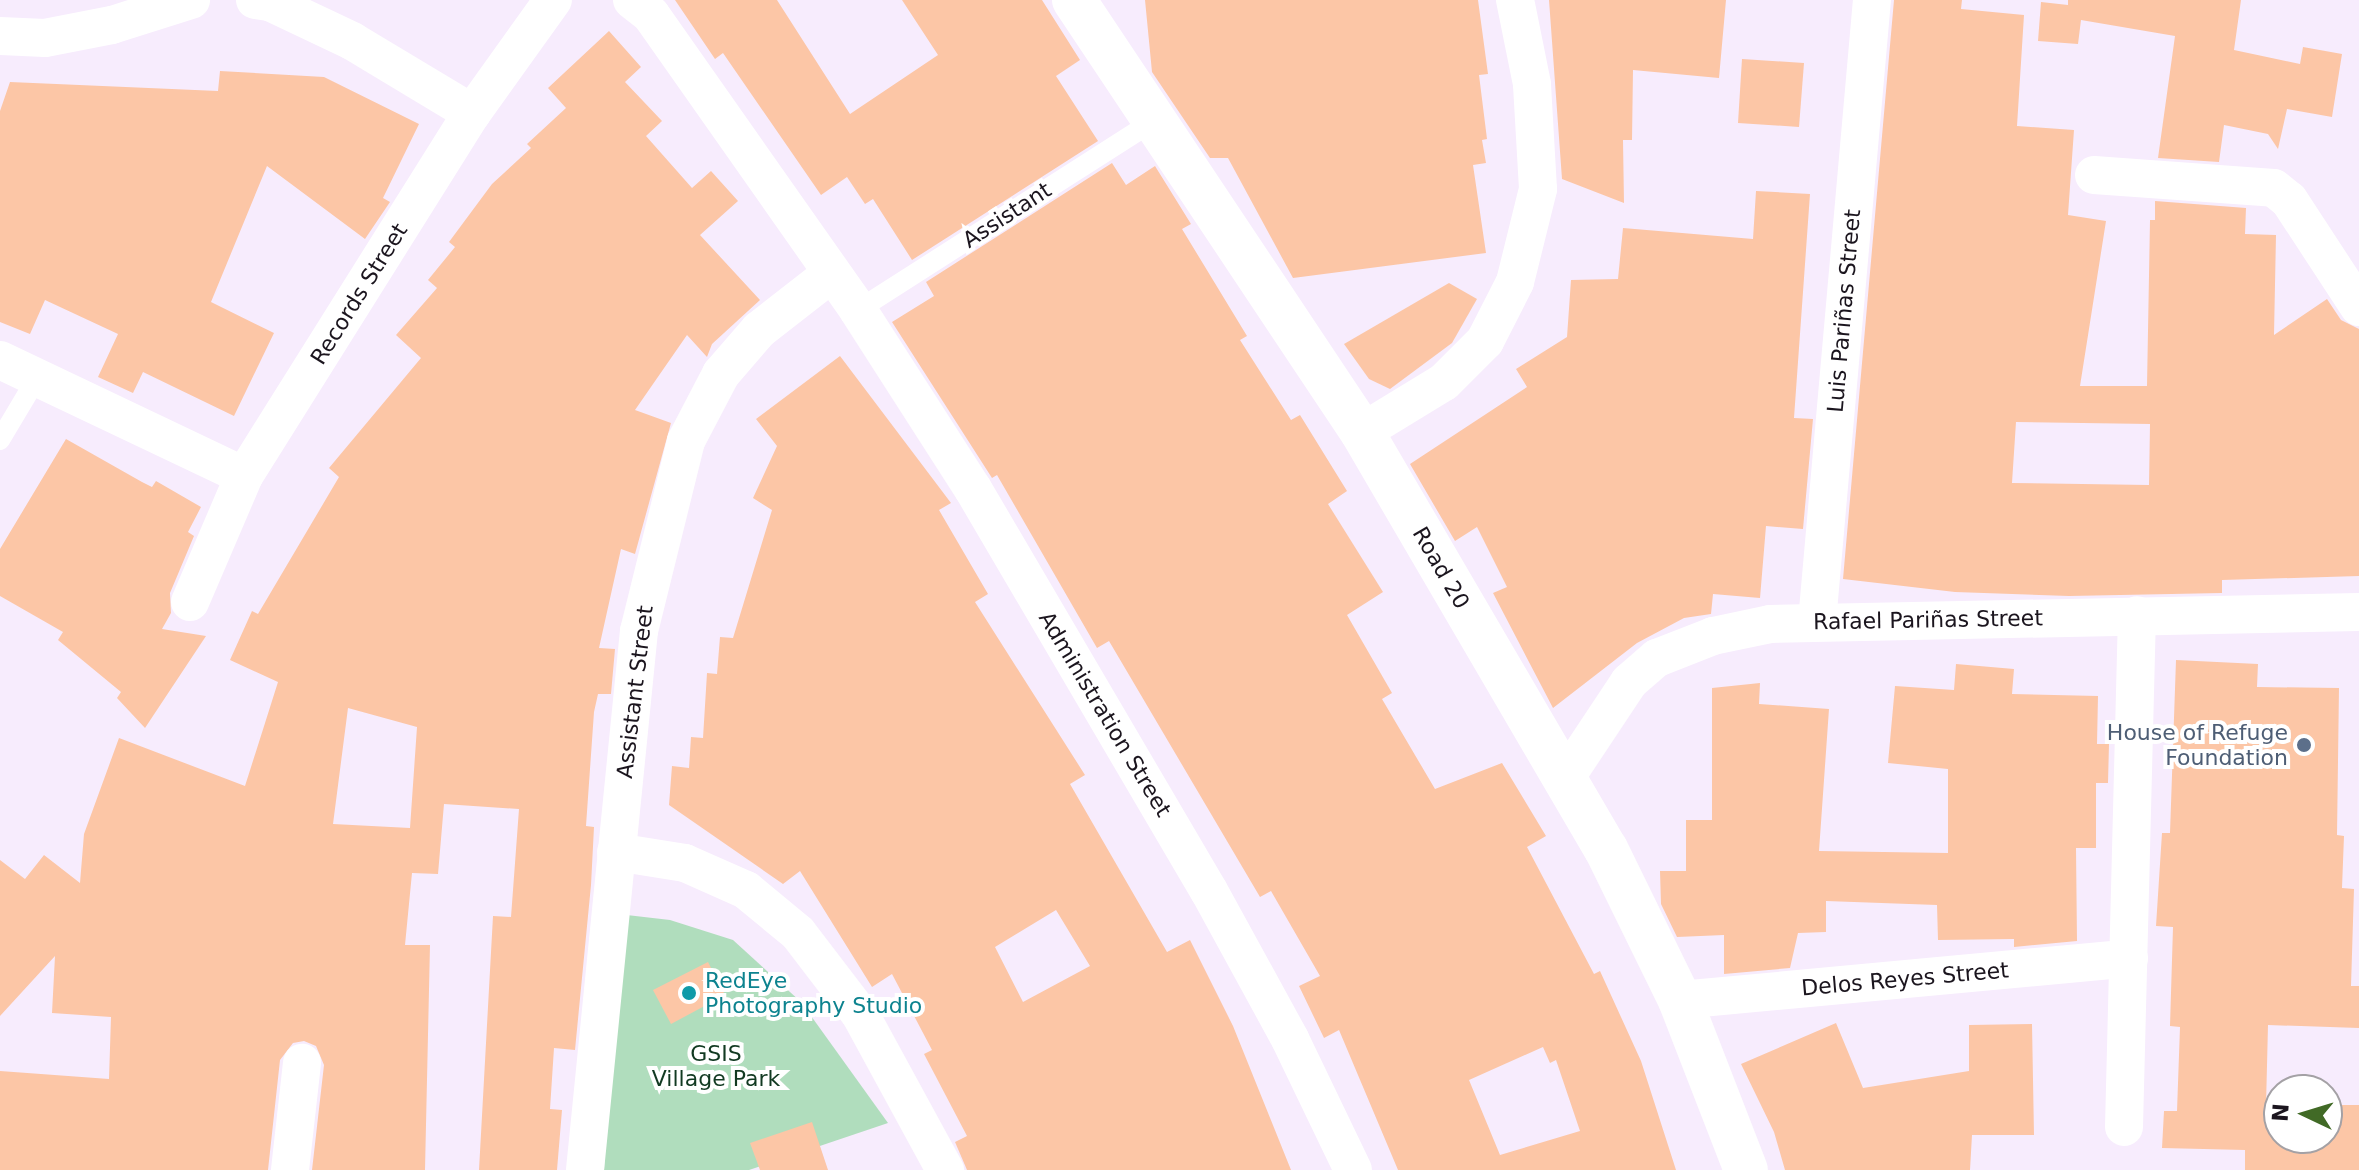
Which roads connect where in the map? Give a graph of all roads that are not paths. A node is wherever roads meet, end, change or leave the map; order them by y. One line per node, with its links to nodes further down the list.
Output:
1 (191, 0): 8 (street)
2 (255, 0): 9 (street)
3 (553, 0): 9 (street, Records Street)
4 (632, 0): 12 (street)
5 (1074, 0): 10 (street, Road 20)
6 (1515, 0): 17 (street)
7 (1872, 0): 23 (street, Luis Pariñas Street)
8 (0, 36)
9 (472, 113): 19 (street, Records Street)
10 (1157, 119): 14 (lane, Assistant); 17 (street, Road 20)
11 (2094, 175): 13 (street)
12 (831, 274): 14 (street, Administration Street); 25 (street, Assistant Street)
13 (2359, 307)
14 (858, 310): 33 (street, Administration Street)
15 (0, 360): 16 (street)
16 (37, 378): 18 (lane); 19 (street)
17 (1362, 432): 24 (street, Road 20)
18 (0, 440)
19 (244, 476): 20 (street, Records Street)
20 (190, 602)
21 (2359, 612): 22 (street, Rafael Pariñas Street)
22 (2137, 615): 23 (street, Rafael Pariñas Street); 26 (street)
23 (1817, 622): 24 (street, Rafael Pariñas Street)
24 (1564, 780): 27 (street, Road 20)
25 (616, 852): 31 (street, Assistant Street); 32 (street)
26 (2129, 958): 27 (street, Delos Reyes Street); 29 (street)
27 (1680, 1000): 34 (street, Road 20)
28 (302, 1063): 30 (street)
29 (2124, 1127)
30 (290, 1170)
31 (585, 1170)
32 (945, 1170)
33 (1353, 1170)
34 (1746, 1170)

